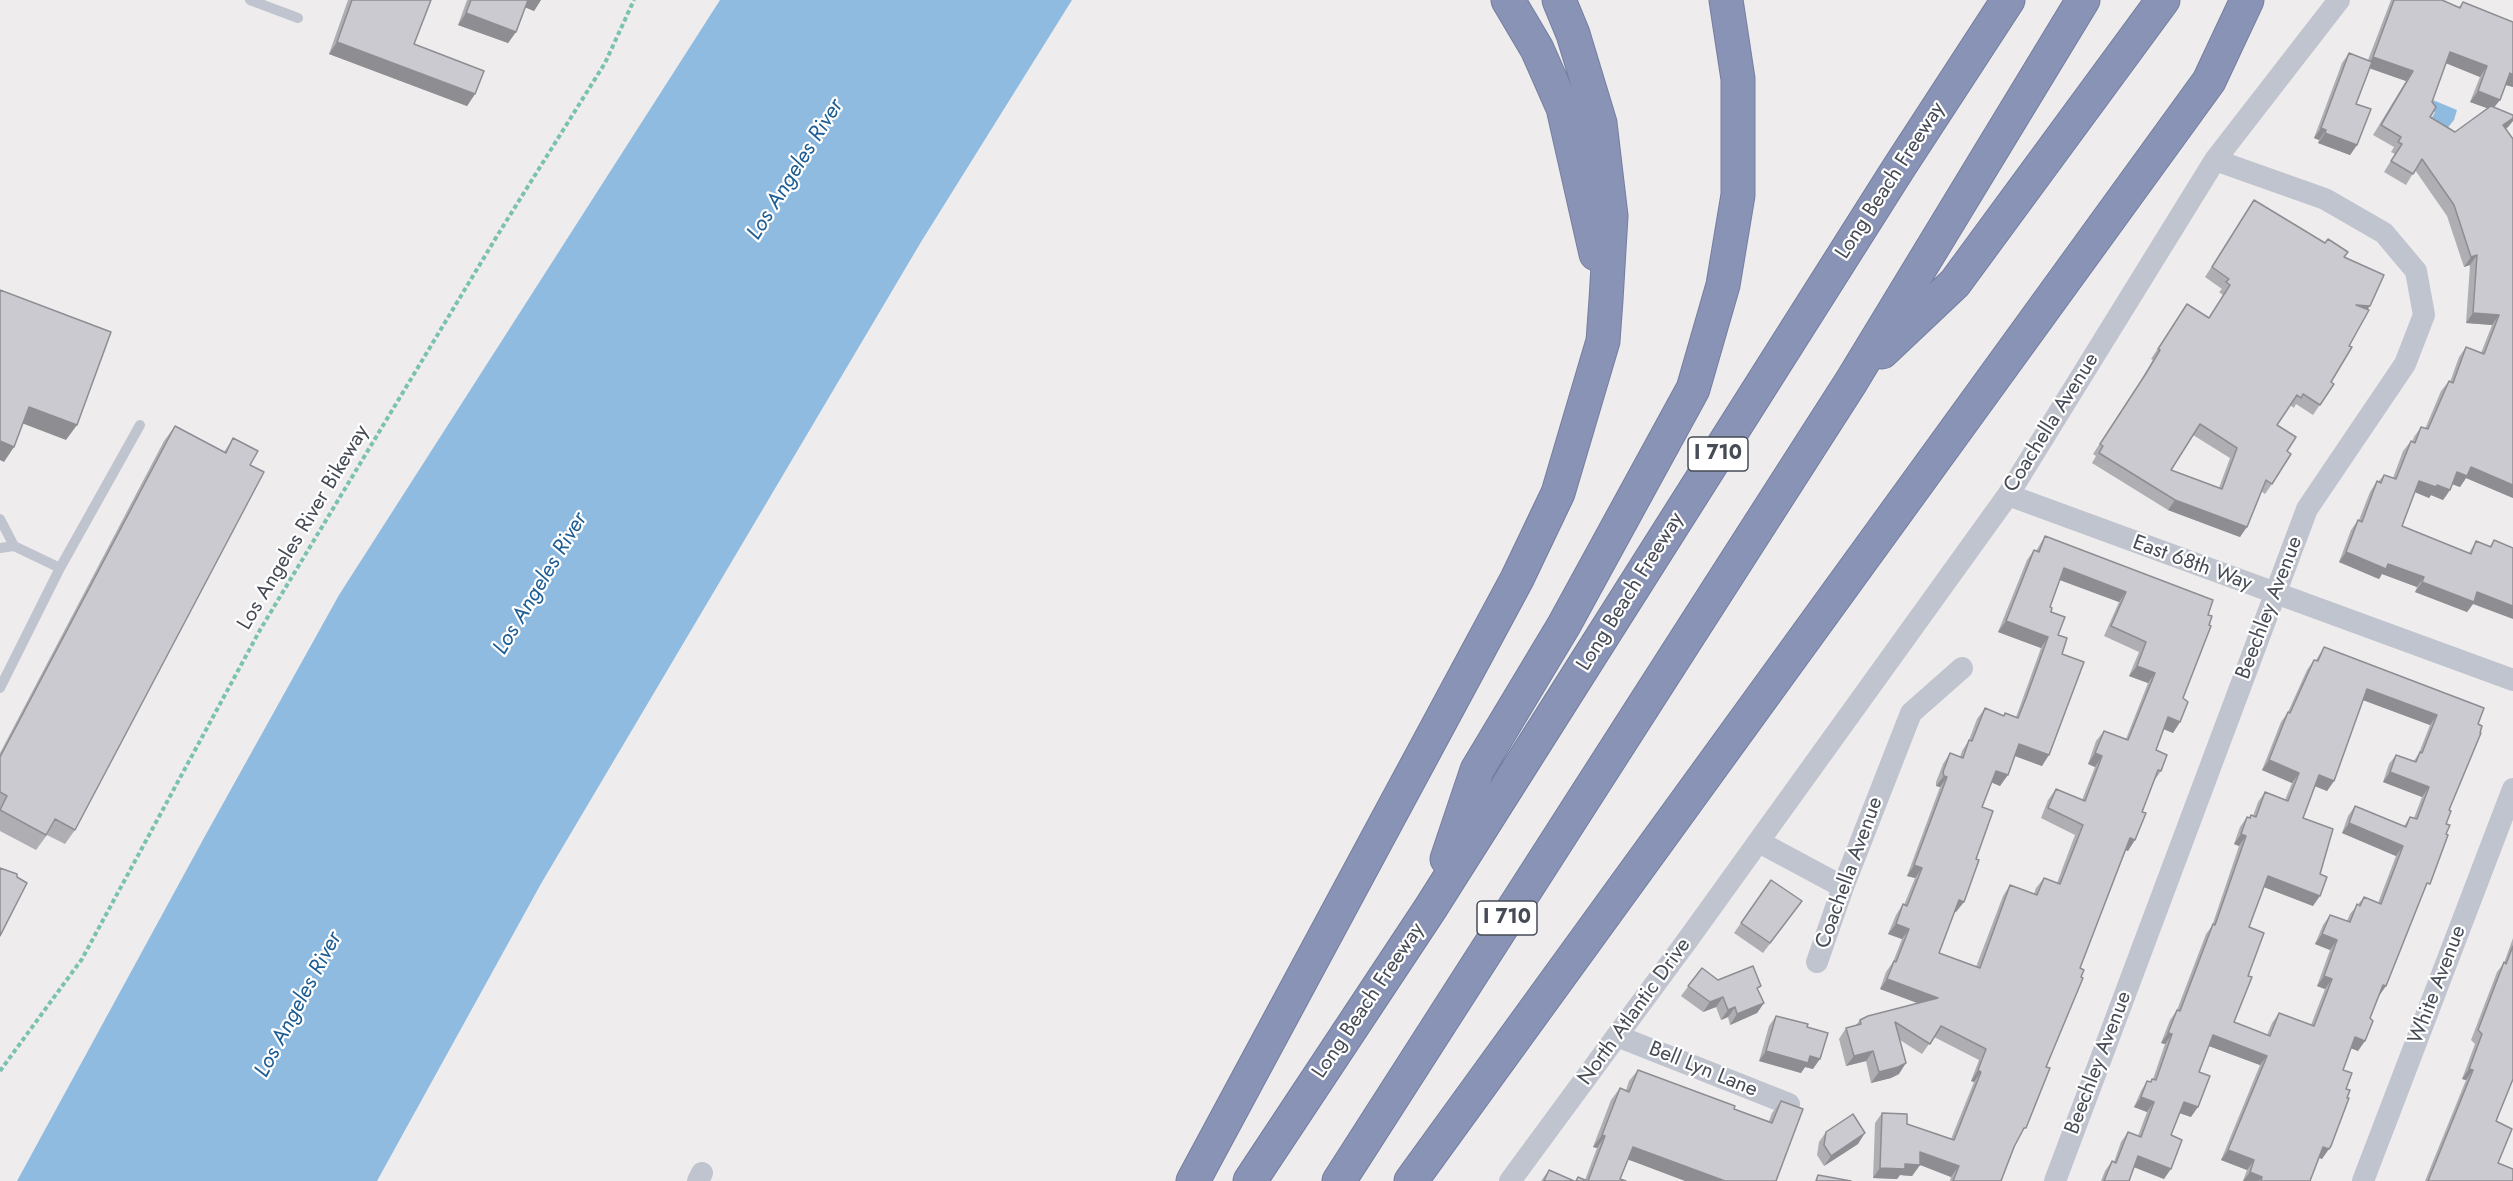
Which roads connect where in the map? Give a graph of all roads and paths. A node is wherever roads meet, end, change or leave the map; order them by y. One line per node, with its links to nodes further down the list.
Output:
1 (250, 0): 11 (lane)
2 (634, 0): 31 (path, Los Angeles River Bikeway)
3 (1508, 0): 13 (highway)
4 (1558, 0): 13 (highway)
5 (1726, 0): 28 (highway)
6 (2008, 0): 28 (highway, Long Beach Freeway / I 710)
7 (2083, 0): 14 (highway, I 710)
8 (2163, 0): 14 (highway)
9 (2247, 0): 36 (highway)
10 (2339, 0): 12 (street, Coachella Avenue)
11 (298, 18)
12 (2216, 160): 16 (street, Coachella Avenue); 21 (street, Beechley Avenue)
13 (1606, 300): 33 (highway)
14 (1851, 382): 35 (highway, I 710)
15 (140, 425): 20 (lane)
16 (2008, 495): 21 (street, East 68th Way); 26 (street, Coachella Avenue)
17 (0, 519): 18 (lane)
18 (14, 546): 19 (lane); 20 (lane)
19 (0, 548)
20 (60, 568): 24 (lane)
21 (2275, 594): 23 (street, East 68th Way); 38 (street, Beechley Avenue)
22 (1962, 668): 27 (street, Coachella Avenue)
23 (2513, 680)
24 (0, 688)
25 (2513, 789): 39 (street, White Avenue)
26 (1759, 842): 27 (street); 30 (street, North Atlantic Drive)
27 (1844, 887): 29 (street, Coachella Avenue)
28 (1430, 909): 34 (highway, Long Beach Freeway / I 710)
29 (1817, 962)
30 (1617, 1036): 32 (street, Bell Lyn Lane); 37 (street, North Atlantic Drive)
31 (0, 1071)
32 (1789, 1104)
33 (1193, 1181)
34 (1250, 1181)
35 (1339, 1181)
36 (1411, 1181)
37 (1510, 1181)
38 (2055, 1181)
39 (2363, 1181)

